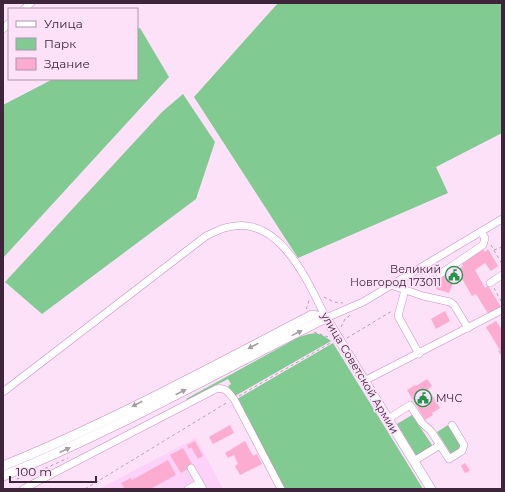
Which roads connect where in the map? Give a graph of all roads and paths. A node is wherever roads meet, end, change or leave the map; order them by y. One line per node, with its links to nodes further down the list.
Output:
1 (502, 219): 2 (street)
2 (481, 232): 3 (street); 10 (street)
3 (485, 242): 5 (path); 7 (street)
4 (502, 247): 5 (path)
5 (493, 250): 6 (path)
6 (502, 264)
7 (440, 274): 11 (path)
8 (502, 275): 9 (street)
9 (490, 283): 12 (path)
10 (391, 285): 11 (street); 15 (street)
11 (408, 291): 13 (street); 16 (street)
12 (502, 303)
13 (400, 306): 18 (path); 19 (street)
14 (501, 314): 16 (street)
15 (326, 318): 20 (main road, улица Советской Армии); 21 (street, улица Советской Армии); 27 (main road, one-way to 27); 29 (main road, one-way to 15)
16 (468, 328): 19 (street)
17 (333, 341): 22 (path)
18 (344, 341)
19 (419, 354): 20 (street)
20 (364, 381): 23 (main road, улица Советской Армии)
21 (3, 392)
22 (234, 399): 31 (street); 32 (path); 34 (street)
23 (388, 419): 25 (street); 26 (main road, улица Советской Армии)
24 (452, 425): 25 (street)
25 (440, 445): 26 (street)
26 (414, 461): 35 (main road, улица Советской Армии)
27 (3, 466)
28 (191, 468): 30 (street)
29 (3, 476)
30 (201, 486): 33 (street)
31 (23, 489)
32 (85, 489)
33 (188, 489)
34 (281, 489)
35 (430, 489)

